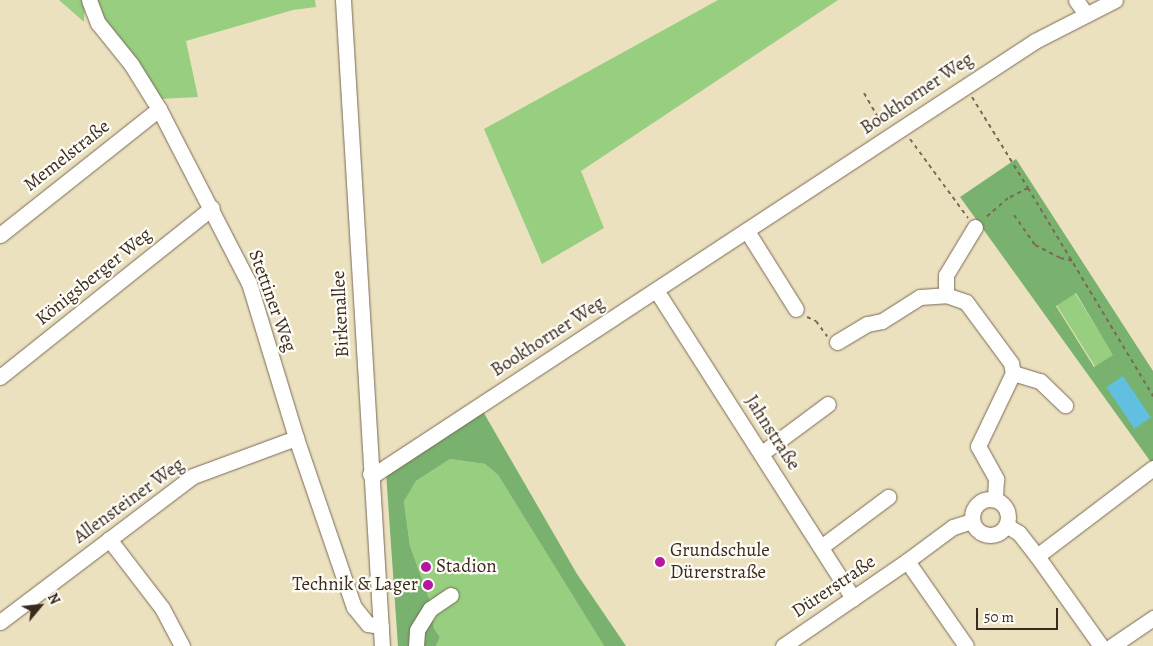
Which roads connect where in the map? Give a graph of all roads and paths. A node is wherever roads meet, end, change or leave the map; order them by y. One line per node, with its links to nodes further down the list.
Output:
1 (89, 0): 8 (street, Stettiner Weg)
2 (343, 0): 30 (street, Birkenallee)
3 (1076, 0): 5 (street)
4 (1115, 0): 5 (street, Bookhorner Weg)
5 (1085, 13): 6 (street, Bookhorner Weg)
6 (966, 86): 10 (street, Bookhorner Weg); 11 (path)
7 (864, 93): 9 (path)
8 (159, 109): 12 (street, Stettiner Weg); 16 (street, Memelstraße)
9 (884, 127)
10 (903, 128): 14 (path); 15 (street, Bookhorner Weg)
11 (1028, 188): 14 (path); 17 (path)
12 (212, 208): 23 (street, Königsberger Weg); 27 (street, Stettiner Weg)
13 (1014, 215): 17 (path)
14 (975, 227): 19 (street)
15 (747, 231): 18 (street, Bookhorner Weg); 20 (street)
16 (0, 235)
17 (1074, 262): 24 (path)
18 (656, 290): 28 (street, Jahnstraße); 30 (street, Bookhorner Weg)
19 (946, 295): 21 (street); 22 (street)
20 (796, 309): 21 (path)
21 (837, 342)
22 (1013, 373): 26 (street); 32 (street)
23 (0, 377)
24 (1153, 396)
25 (828, 404): 28 (street)
26 (1065, 405)
27 (296, 438): 35 (street, Allensteiner Weg); 43 (street, Stettiner Weg)
28 (762, 453): 36 (street, Jahnstraße)
29 (1153, 468): 37 (street)
30 (370, 474): 43 (street, Birkenallee)
31 (888, 497): 36 (street)
32 (994, 499): 33 (street); 34 (street)
33 (972, 521): 34 (street); 38 (street, Dürerstraße)
34 (1006, 525): 37 (street)
35 (109, 540): 42 (street, Allensteiner Weg); 44 (street)
36 (822, 547): 40 (street, Jahnstraße)
37 (1037, 556): 49 (street)
38 (908, 561): 40 (street, Dürerstraße); 48 (street)
39 (451, 594): 46 (street)
40 (852, 598): 47 (street, Dürerstraße)
41 (1153, 618): 50 (street)
42 (0, 622)
43 (381, 626): 45 (street, Birkenallee)
44 (182, 646)
45 (382, 646)
46 (416, 646)
47 (783, 646)
48 (966, 646)
49 (1101, 646)
50 (1112, 646)

